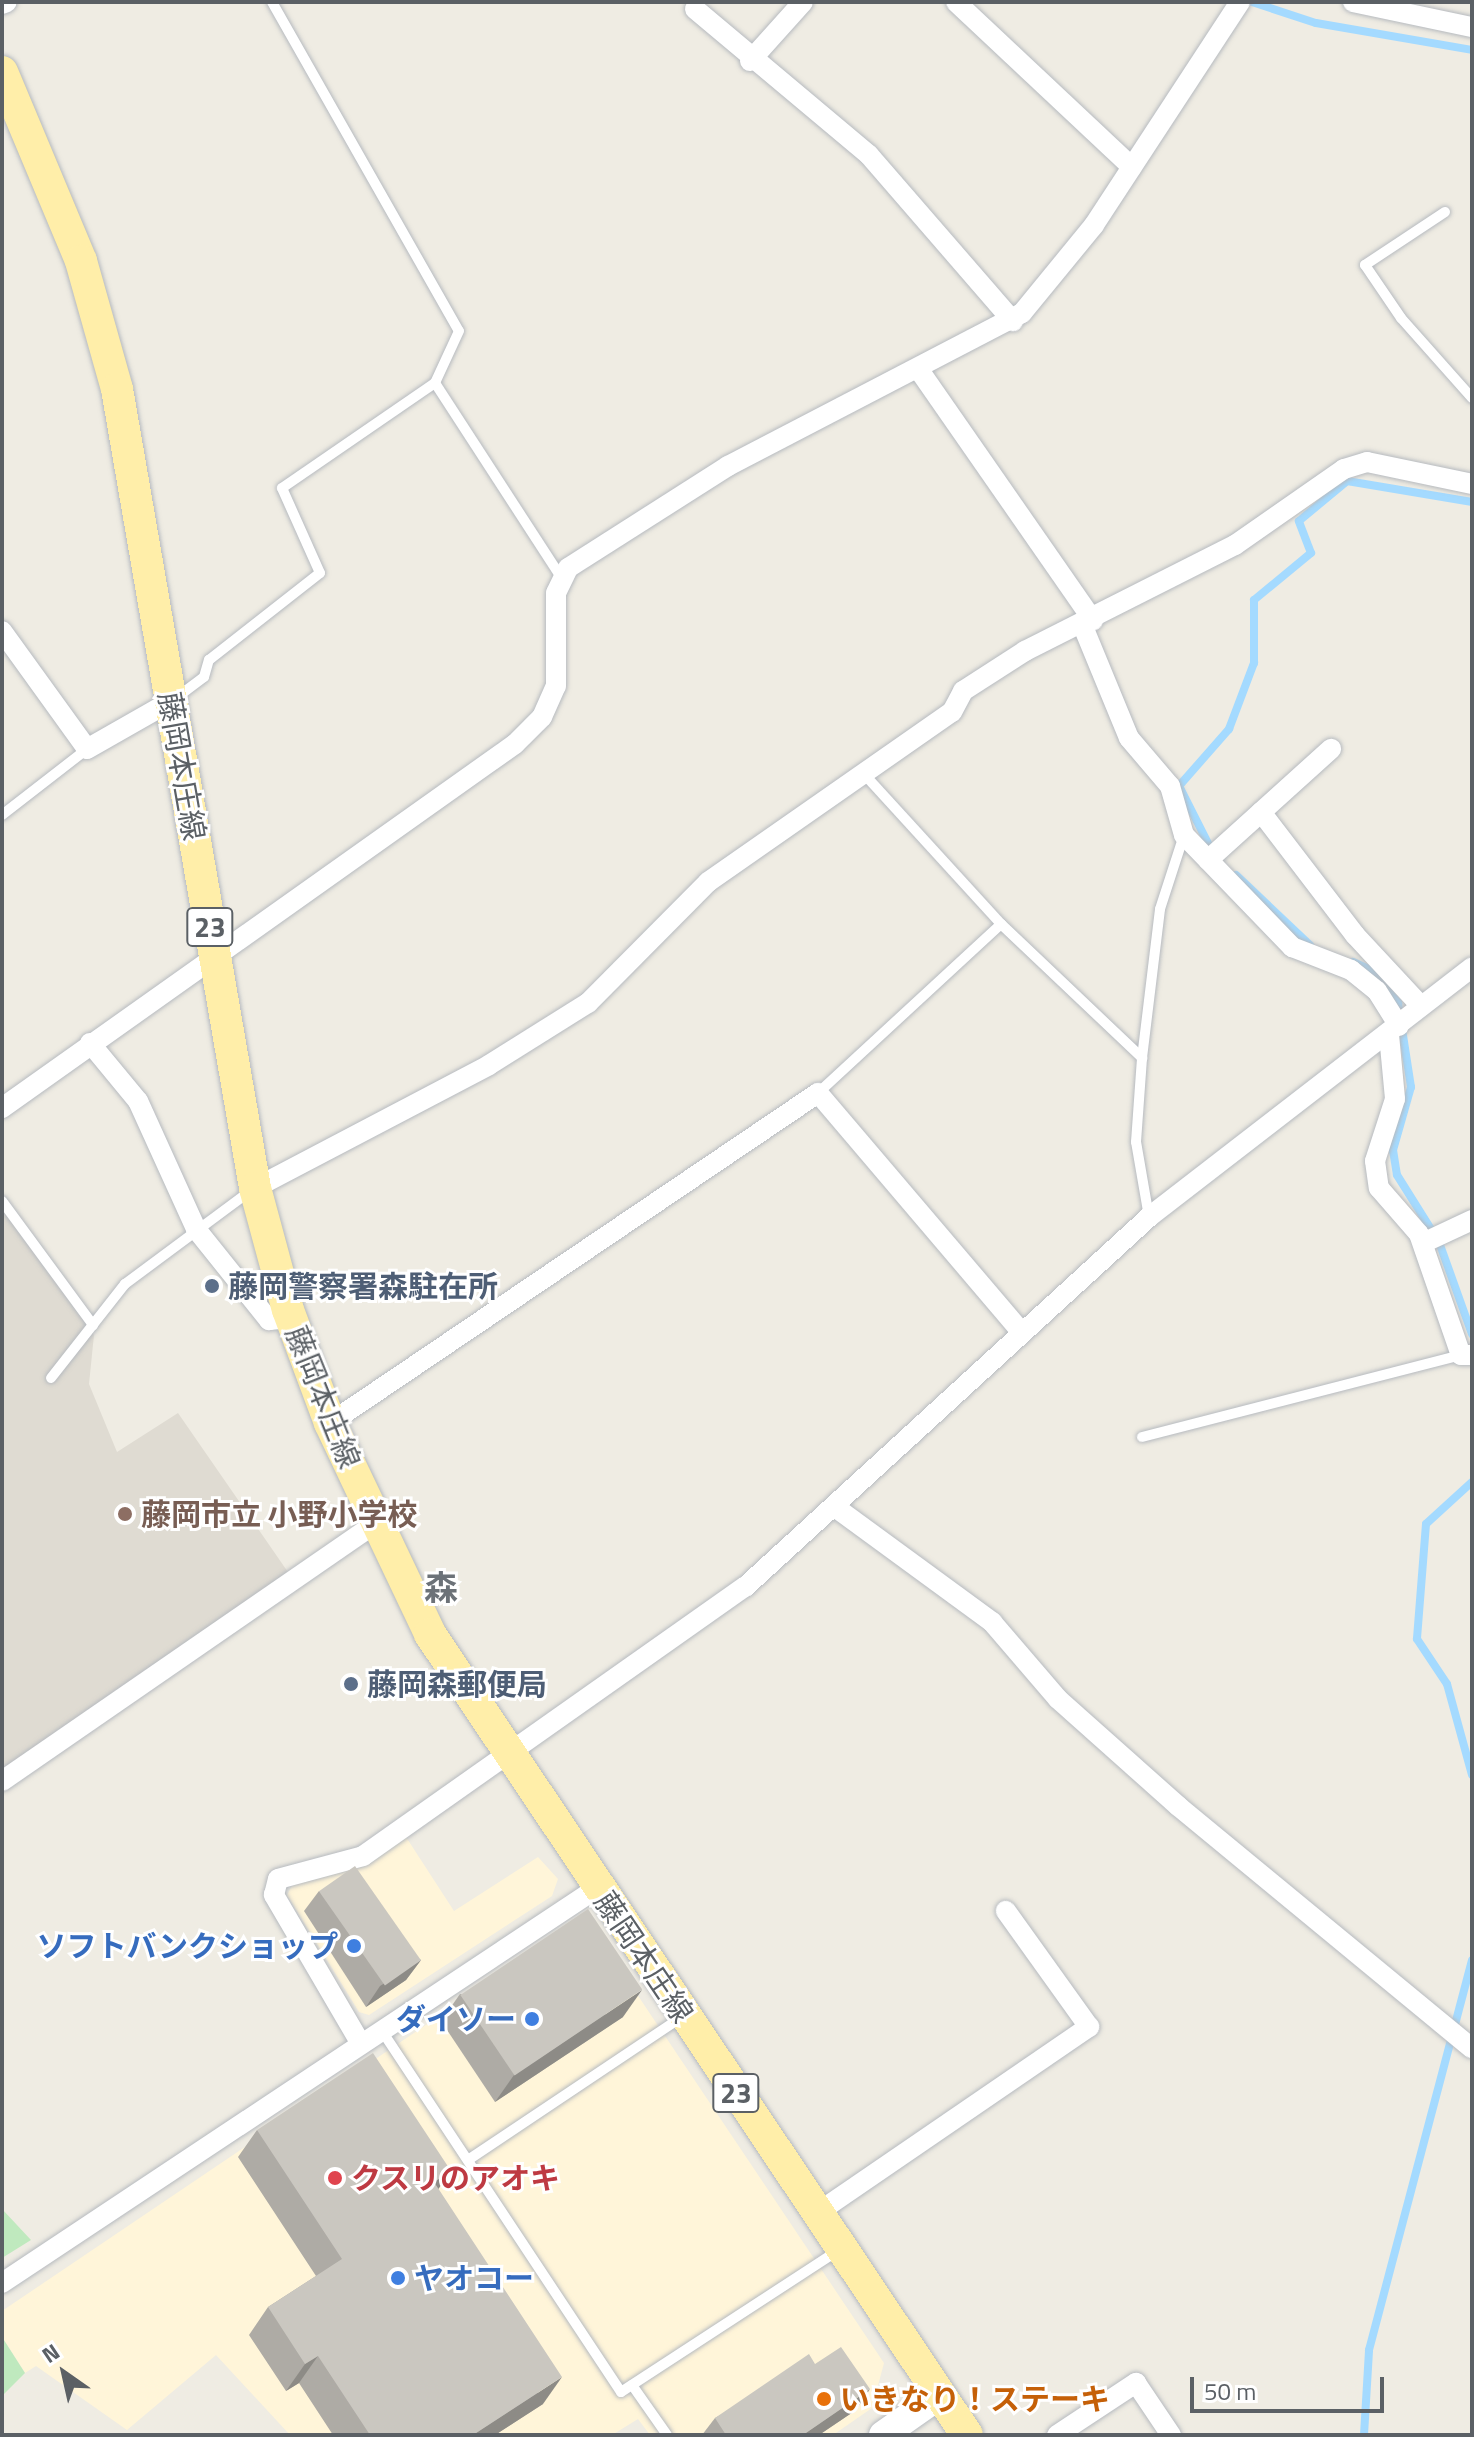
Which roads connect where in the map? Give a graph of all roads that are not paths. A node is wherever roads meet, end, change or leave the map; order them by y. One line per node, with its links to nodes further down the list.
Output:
1 (272, 2): 14 (lane)
2 (803, 2): 8 (street)
3 (956, 2): 10 (street)
4 (1240, 2): 10 (street)
5 (1353, 2): 7 (street)
6 (692, 6): 8 (street)
7 (1472, 27)
8 (750, 61): 12 (street)
9 (2, 72): 20 (main road, 藤岡本庄線 / 23)
10 (1132, 167): 12 (street)
11 (1445, 212): 15 (lane)
12 (1013, 321): 13 (street)
13 (919, 370): 17 (street); 18 (street)
14 (435, 383): 17 (lane); 20 (lane)
15 (1472, 398)
16 (1472, 484): 18 (street)
17 (561, 577): 29 (street)
18 (1088, 622): 23 (street); 26 (street)
19 (2, 631): 21 (street)
20 (171, 701): 21 (street); 29 (main road, 藤岡本庄線 / 23)
21 (87, 749): 25 (lane)
22 (1331, 749): 24 (street)
23 (865, 775): 28 (lane); 37 (street)
24 (1261, 812): 27 (street); 31 (street)
25 (2, 815)
26 (1184, 835): 27 (street); 34 (lane)
27 (1208, 860): 32 (street)
28 (1001, 924): 34 (lane); 35 (lane)
29 (214, 951): 33 (street); 37 (main road, 藤岡本庄線 / 23)
30 (1472, 967): 31 (street)
31 (1421, 1006): 32 (street)
32 (1394, 1030): 39 (street); 42 (street)
33 (90, 1043): 36 (street); 41 (street)
34 (1142, 1058): 39 (lane)
35 (818, 1093): 45 (street); 48 (street)
36 (5, 1098)
37 (255, 1188): 41 (lane); 43 (main road, 藤岡本庄線 / 23)
38 (2, 1201): 44 (lane)
39 (1149, 1217): 45 (street)
40 (1472, 1220): 42 (street)
41 (196, 1229): 43 (street); 44 (lane)
42 (1423, 1243): 46 (street)
43 (291, 1318): 48 (main road, 藤岡本庄線 / 23)
44 (93, 1325): 47 (lane)
45 (1022, 1333): 50 (street)
46 (1466, 1355): 49 (lane)
47 (51, 1378)
48 (330, 1423): 51 (main road, 藤岡本庄線 / 23)
49 (1142, 1437)
50 (835, 1507): 52 (street); 59 (street)
51 (377, 1522): 52 (main road, 藤岡本庄線 / 23); 53 (street)
52 (504, 1751): 54 (main road, 藤岡本庄線 / 23); 58 (street)
53 (2, 1781)
54 (597, 1888): 56 (main road, 藤岡本庄線 / 23); 57 (street)
55 (1006, 1911): 61 (street)
56 (684, 2015): 60 (lane); 61 (main road, 藤岡本庄線 / 23)
57 (382, 2031): 58 (street); 60 (lane)
58 (361, 2044): 63 (street)
59 (1472, 2048)
60 (468, 2160): 64 (lane)
61 (817, 2213): 62 (main road, 藤岡本庄線 / 23)
62 (841, 2249): 64 (lane); 65 (main road, 藤岡本庄線 / 23)
63 (2, 2283)
64 (632, 2385): 66 (lane)
65 (940, 2395): 67 (street); 68 (main road, 藤岡本庄線 / 23)
66 (667, 2435)
67 (883, 2435)
68 (967, 2435)
69 (1057, 2435): 70 (street)
70 (1171, 2435)

